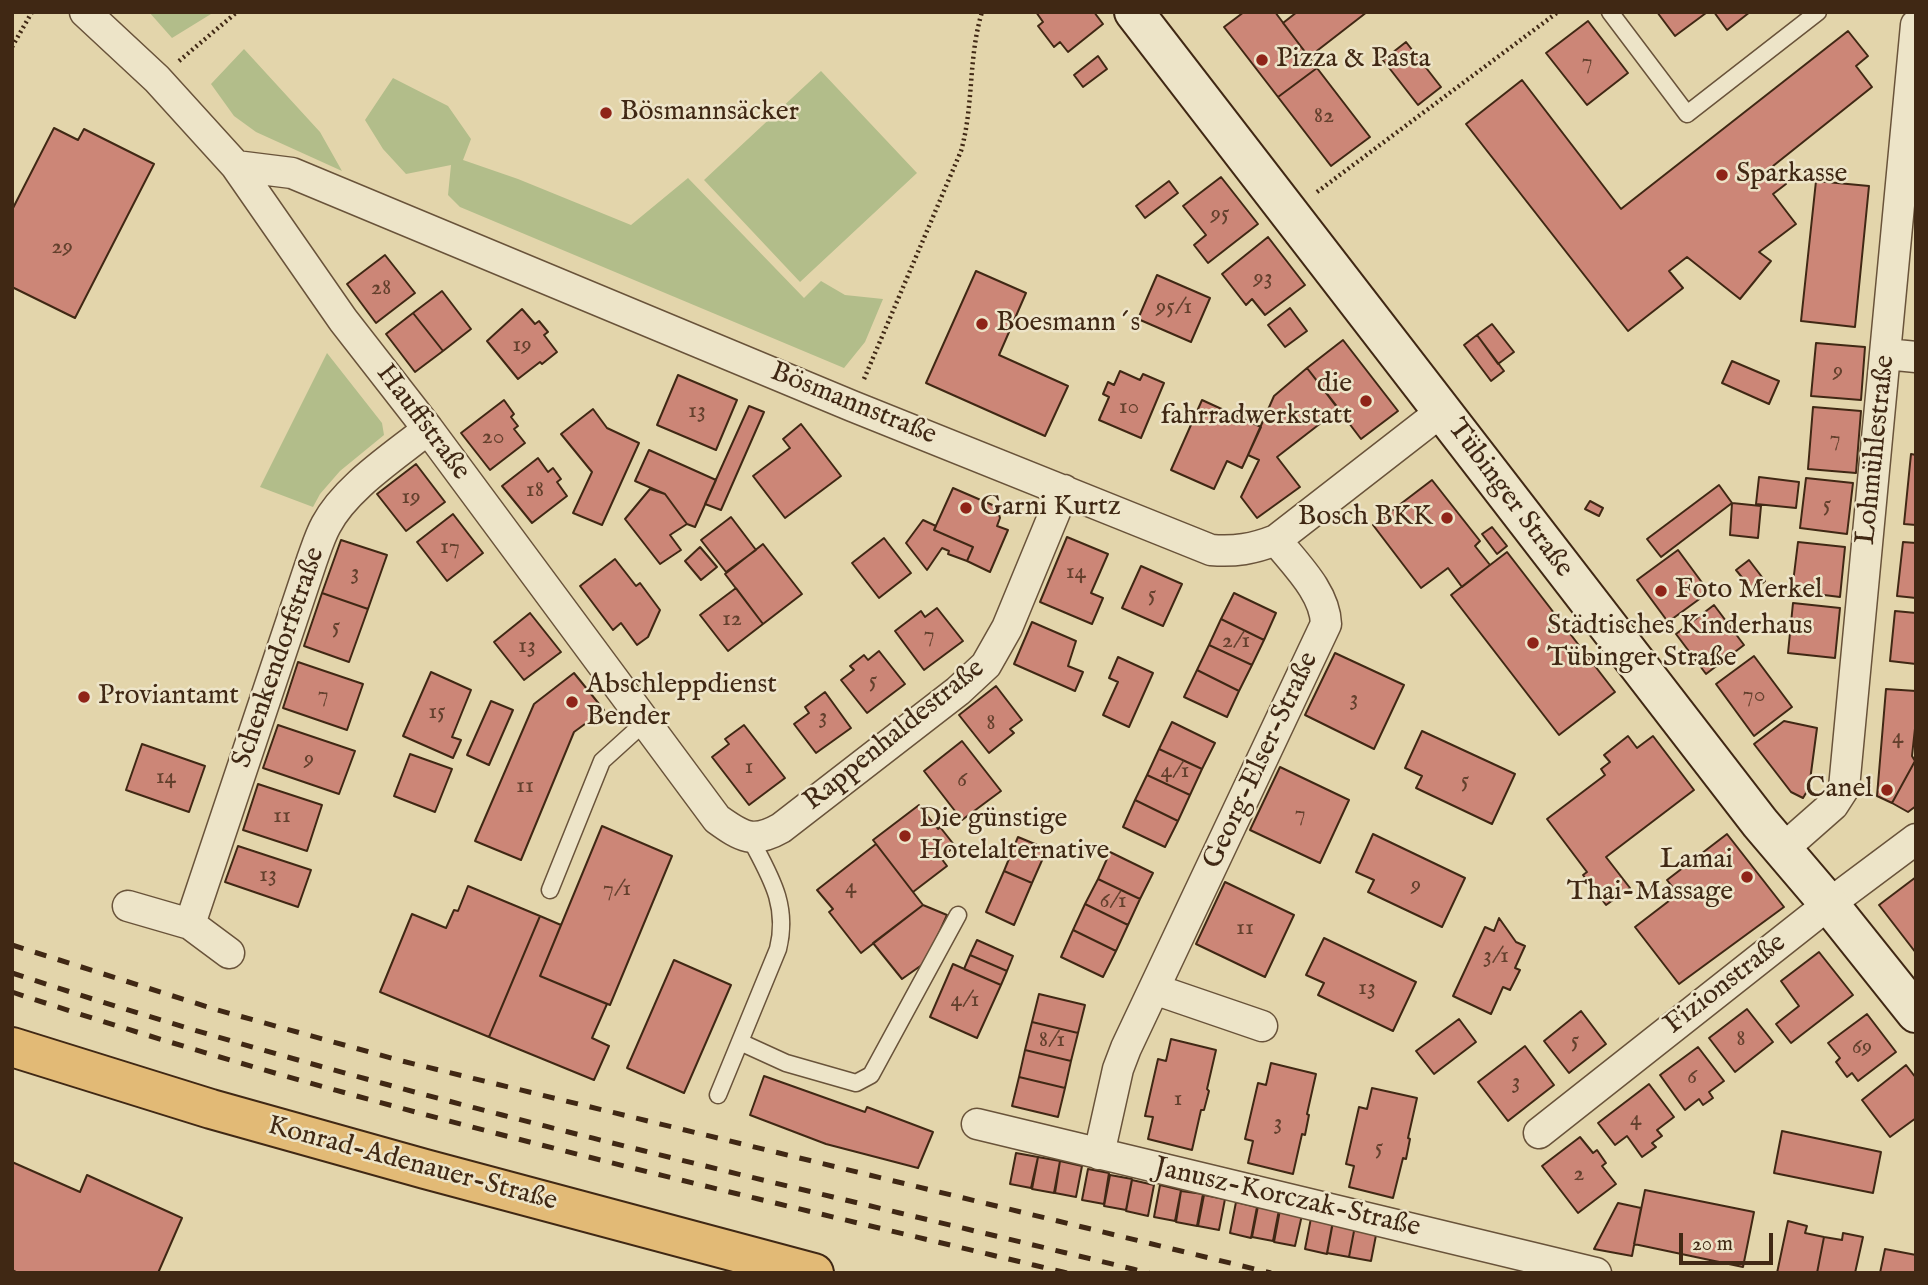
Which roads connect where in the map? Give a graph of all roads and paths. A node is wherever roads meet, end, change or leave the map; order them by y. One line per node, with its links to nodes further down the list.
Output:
1 (32, 12): 10 (path)
2 (85, 12): 11 (street, Hauffstraße)
3 (237, 12): 11 (path)
4 (982, 12): 16 (path)
5 (1134, 12): 13 (street, Tübinger Straße)
6 (1558, 12): 13 (path)
7 (1610, 12): 8 (lane)
8 (1818, 12)
9 (1916, 25): 14 (street, Lohmühlestraße)
10 (12, 47)
11 (157, 79): 12 (street, Hauffstraße)
12 (236, 166): 16 (street, Bösmannstraße); 18 (street, Hauffstraße)
13 (1288, 213): 17 (street, Tübinger Straße)
14 (1886, 354): 15 (street); 24 (street, Lohmühlestraße)
15 (1916, 357)
16 (852, 406): 19 (street, Bösmannstraße)
17 (1442, 411): 20 (street, Bösmannstraße); 24 (street, Tübinger Straße)
18 (428, 429): 21 (street, Hauffstraße); 29 (street, Schenkendorfstraße)
19 (1064, 490): 20 (street, Bösmannstraße); 22 (street, Rappenhaldestraße)
20 (1276, 540): 31 (street, Georg-Elser-Straße)
21 (645, 722): 22 (street, Hauffstraße); 25 (lane)
22 (750, 838): 34 (lane)
23 (1916, 839): 26 (street, Fizionstraße)
24 (1783, 849): 26 (street, Tübinger Straße)
25 (550, 890)
26 (1829, 904): 32 (street, Tübinger Straße); 38 (street, Fizionstraße)
27 (128, 906): 29 (street)
28 (958, 915): 34 (lane)
29 (190, 924): 30 (street)
30 (229, 953)
31 (1154, 989): 33 (street); 39 (street, Georg-Elser-Straße)
32 (1916, 1013)
33 (1262, 1026)
34 (740, 1042): 36 (lane)
35 (12, 1047): 40 (main road, Konrad-Adenauer-Straße)
36 (718, 1096)
37 (978, 1125): 39 (street, Janusz-Korczak-Straße)
38 (1539, 1133)
39 (1099, 1154): 41 (street, Janusz-Korczak-Straße)
40 (814, 1273)
41 (1596, 1273)

